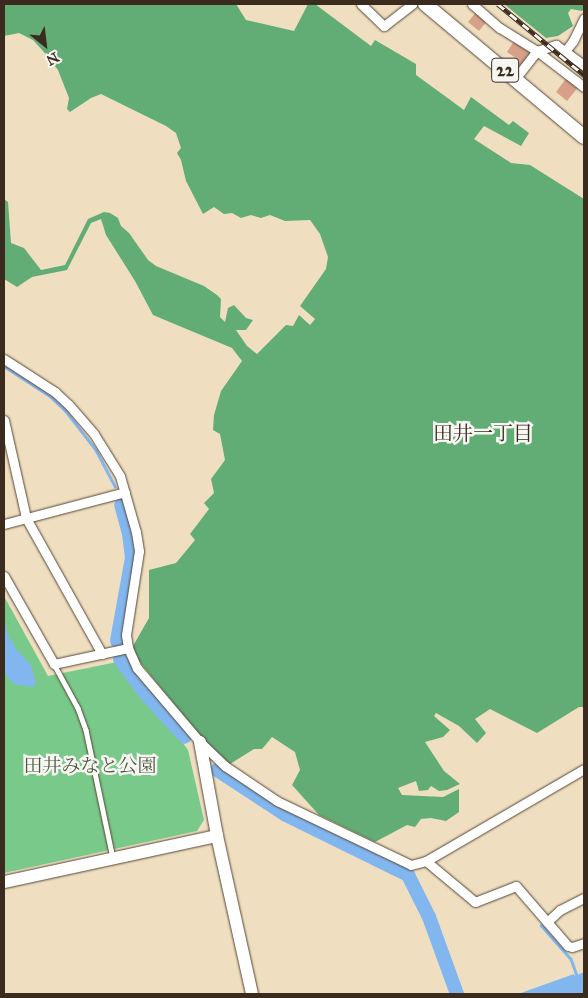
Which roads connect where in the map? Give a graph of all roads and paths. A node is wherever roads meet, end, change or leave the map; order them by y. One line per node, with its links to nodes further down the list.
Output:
1 (361, 4): 2 (street)
2 (412, 4)
3 (425, 4): 9 (main road, 22)
4 (472, 4): 7 (street)
5 (584, 18): 6 (street)
6 (566, 50): 7 (street); 8 (street)
7 (537, 52): 9 (street); 10 (street)
8 (584, 65)
9 (515, 79): 11 (main road, 22)
10 (584, 87)
11 (584, 137)
12 (4, 359): 14 (street)
13 (4, 420): 15 (street)
14 (125, 492): 15 (street); 18 (street)
15 (26, 518): 16 (street); 19 (street)
16 (4, 524)
17 (4, 576): 20 (street)
18 (128, 648): 19 (street); 21 (street)
19 (102, 654): 20 (street)
20 (54, 664): 24 (lane)
21 (200, 742): 23 (street); 25 (street)
22 (584, 771): 25 (street)
23 (217, 836): 24 (street); 30 (street)
24 (113, 859): 26 (street)
25 (426, 861): 28 (street)
26 (4, 882)
27 (584, 898): 28 (street)
28 (547, 922): 29 (street)
29 (584, 943)
30 (252, 994)

